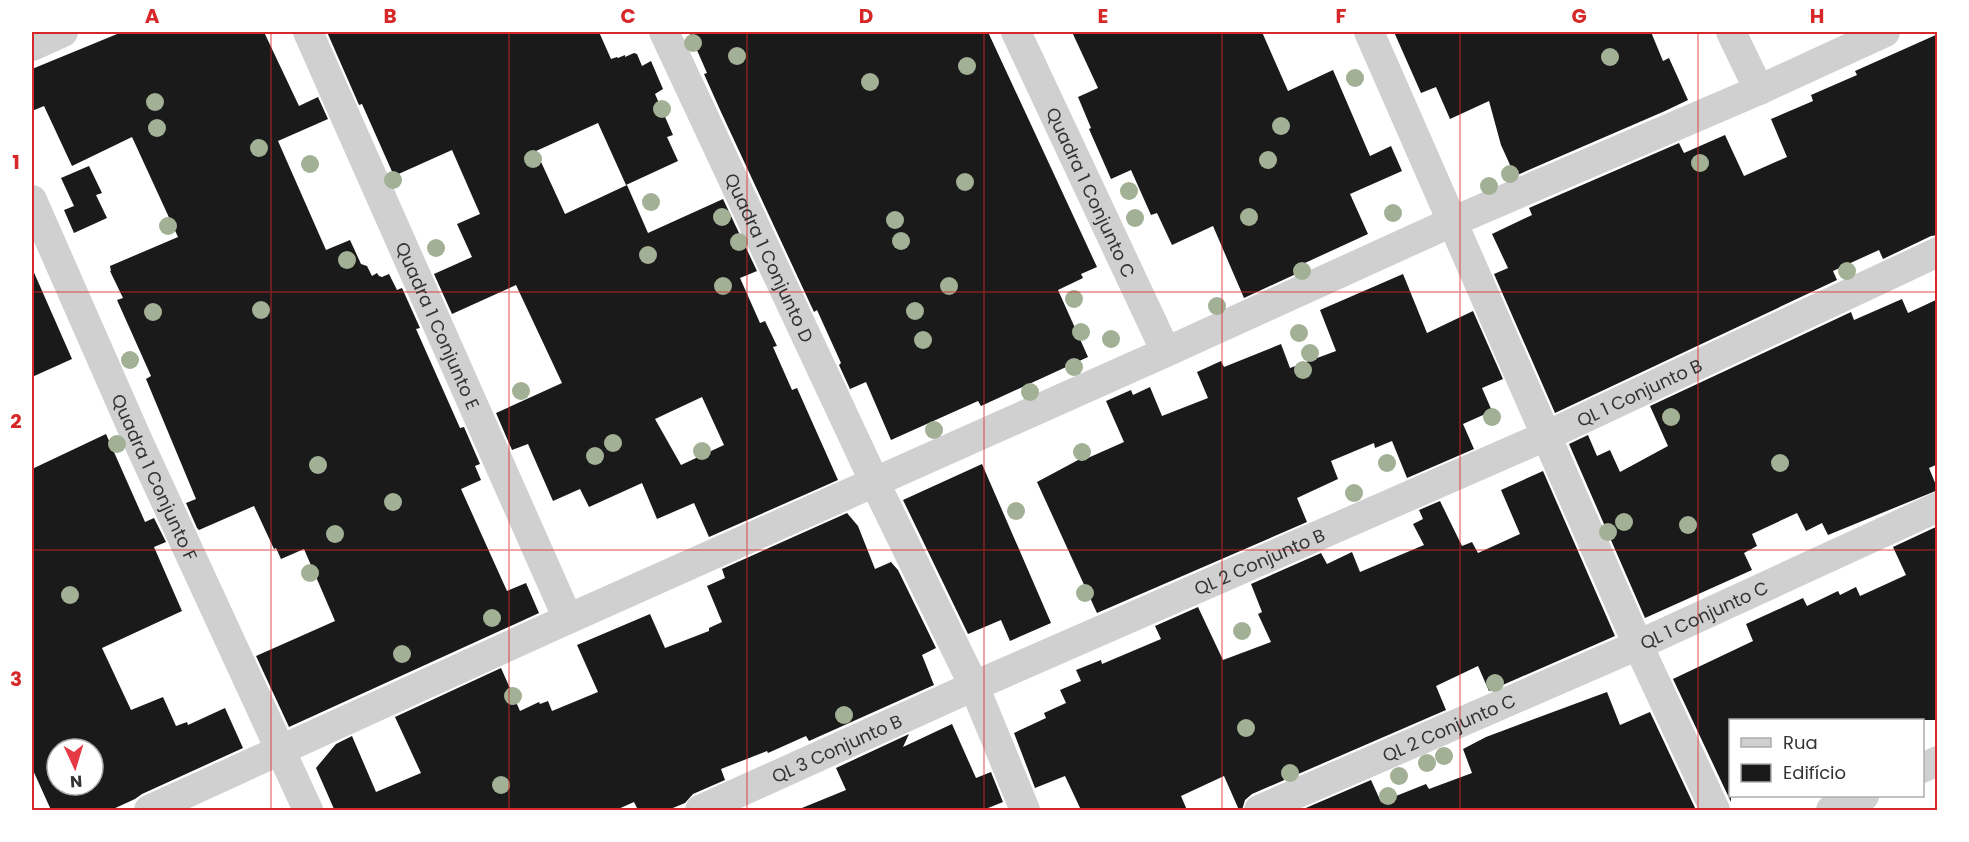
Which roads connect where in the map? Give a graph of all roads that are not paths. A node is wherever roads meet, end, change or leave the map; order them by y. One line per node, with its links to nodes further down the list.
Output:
1 (63, 32): 8 (street)
2 (308, 32): 17 (street, Quadra 1 Conjunto E)
3 (664, 32): 15 (street, Quadra 1 Conjunto D)
4 (1016, 32): 13 (street, Quadra 1 Conjunto C)
5 (1369, 32): 11 (street)
6 (1731, 32): 9 (street)
7 (1885, 32): 9 (street)
8 (32, 46)
9 (1759, 90): 11 (street)
10 (32, 200): 20 (street, Quadra 1 Conjunto F)
11 (1454, 221): 13 (street); 14 (street)
12 (1938, 252): 14 (street, QL 1 Conjunto B)
13 (1166, 352): 15 (street)
14 (1546, 436): 18 (street); 19 (street, QL 2 Conjunto B)
15 (875, 483): 17 (street); 19 (street, Quadra 1 Conjunto D)
16 (1938, 507): 18 (street, QL 1 Conjunto C)
17 (568, 619): 20 (street)
18 (1638, 645): 28 (street, QL 2 Conjunto C); 29 (street, QL 1 Conjunto C)
19 (974, 686): 26 (street, QL 3 Conjunto B); 27 (street, Quadra 1 Conjunto D)
20 (281, 751): 24 (street); 25 (street, Quadra 1 Conjunto F)
21 (1938, 761): 22 (street)
22 (1924, 768)
23 (1860, 797): 30 (street)
24 (149, 810)
25 (308, 810)
26 (700, 810)
27 (1025, 810)
28 (1259, 810)
29 (1715, 810)
30 (1831, 810)

